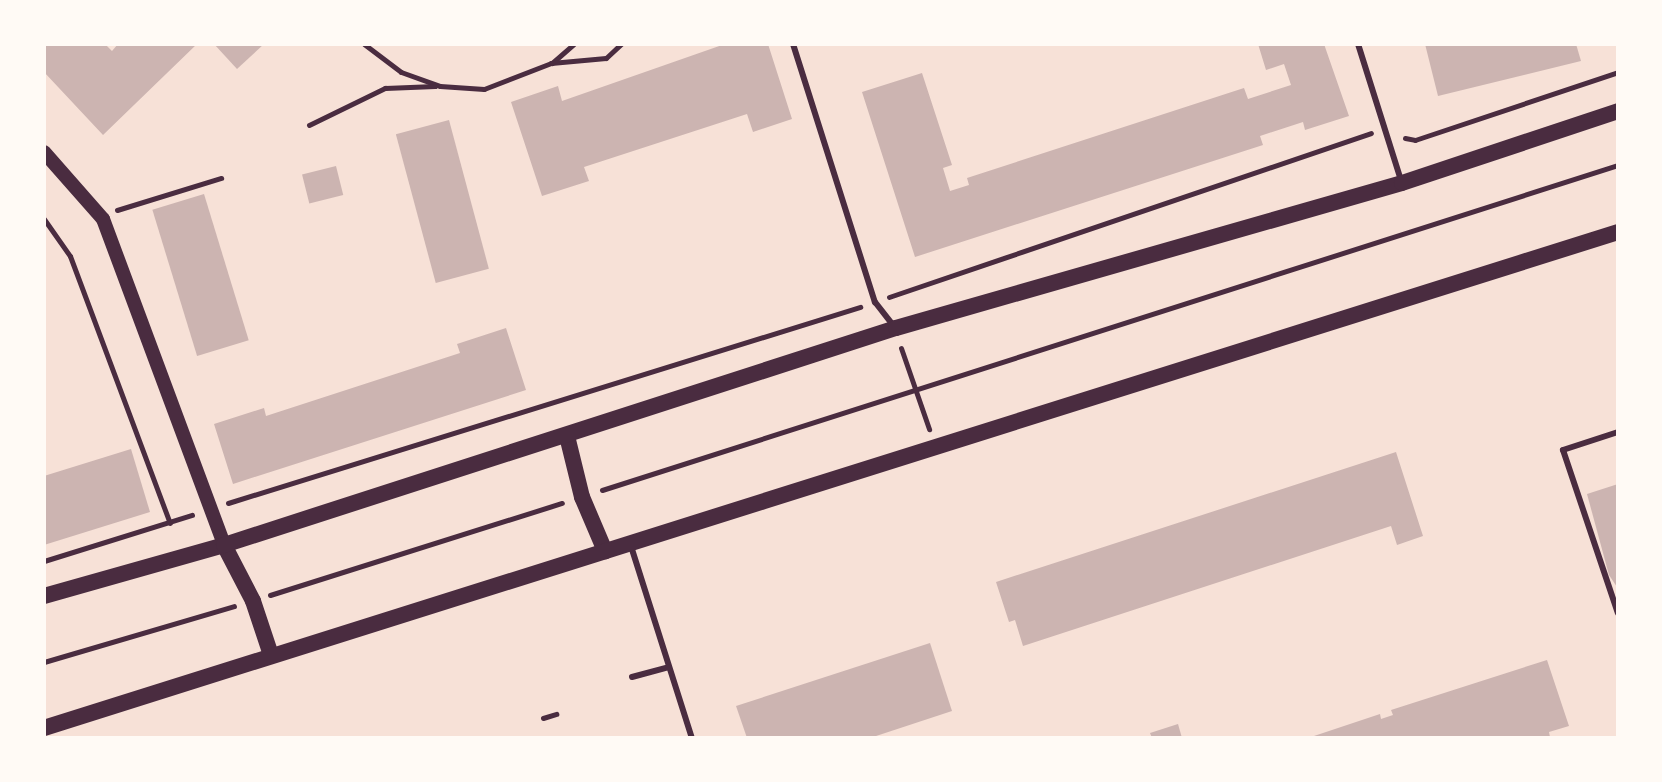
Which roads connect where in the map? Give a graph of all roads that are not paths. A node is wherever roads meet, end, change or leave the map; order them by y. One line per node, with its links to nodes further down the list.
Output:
1 (793, 44): 7 (lane)
2 (1358, 44): 5 (lane)
3 (1618, 111): 5 (main road)
4 (44, 152): 11 (street)
5 (1402, 183): 7 (main road)
6 (1618, 232): 10 (main road)
7 (896, 328): 9 (main road)
8 (1618, 432): 14 (lane)
9 (567, 436): 11 (main road); 12 (main road)
10 (630, 543): 12 (main road); 16 (lane)
11 (224, 545): 13 (main road); 15 (main road)
12 (605, 551): 15 (main road)
13 (44, 596)
14 (1618, 613)
15 (271, 655): 18 (main road)
16 (669, 667): 17 (lane); 19 (lane)
17 (632, 677)
18 (44, 728)
19 (692, 738)

